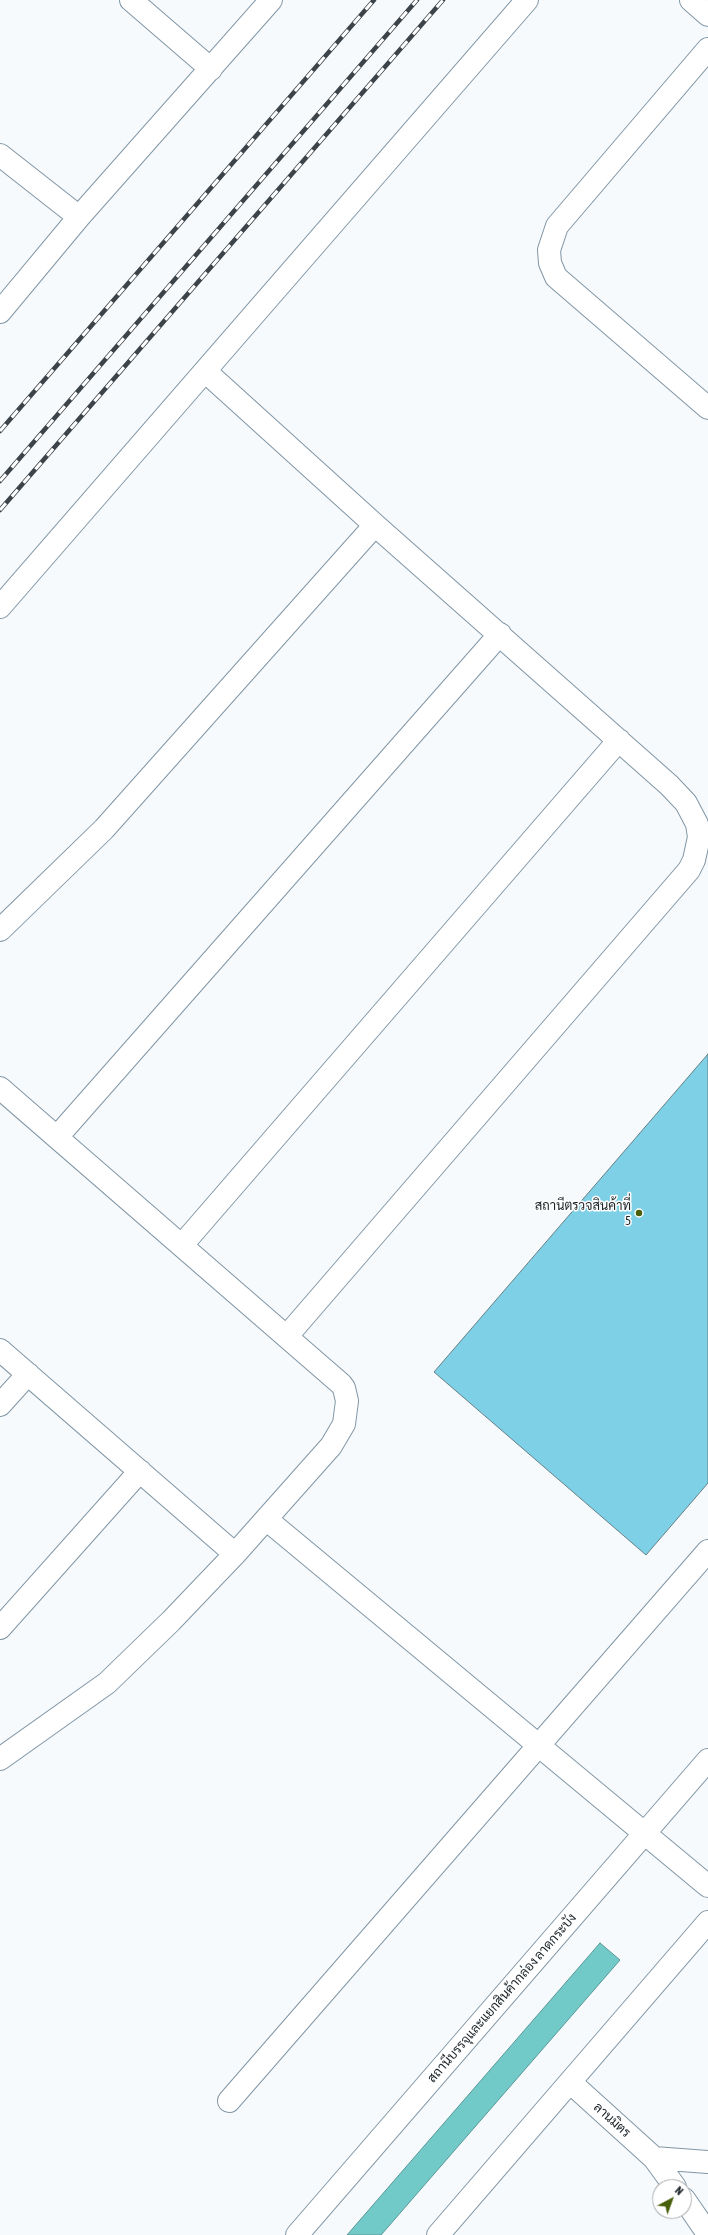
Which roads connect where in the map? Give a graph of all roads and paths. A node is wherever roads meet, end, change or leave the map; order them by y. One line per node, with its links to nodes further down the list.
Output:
1 (132, 0): 7 (street)
2 (271, 0): 7 (street)
3 (527, 0): 11 (street)
4 (691, 0): 5 (street)
5 (708, 15)
6 (708, 49): 12 (street)
7 (211, 69): 9 (street)
8 (0, 155): 9 (street)
9 (79, 217): 10 (street)
10 (0, 312)
11 (204, 372): 13 (street); 14 (street)
12 (708, 408)
13 (375, 525): 15 (street); 17 (street)
14 (0, 607)
15 (500, 634): 16 (street); 19 (street)
16 (619, 740): 20 (street); 21 (street)
17 (0, 930)
18 (0, 1088): 19 (street)
19 (57, 1137): 20 (street)
20 (182, 1245): 21 (street)
21 (287, 1336): 26 (street)
22 (0, 1350): 23 (street)
23 (28, 1374): 24 (street); 25 (street)
24 (0, 1404)
25 (140, 1471): 28 (street); 29 (street)
26 (266, 1518): 28 (street); 30 (street)
27 (708, 1551): 30 (street)
28 (235, 1554): 31 (street)
29 (0, 1628)
30 (538, 1746): 33 (street); 37 (street)
31 (0, 1759)
32 (708, 1760): 33 (street, สถานีบรรจุและแยกสินค้ากล่อง ลาดกระบัง)
33 (644, 1834): 34 (street); 43 (street, สถานีบรรจุและแยกสินค้ากล่อง ลาดกระบัง)
34 (708, 1886)
35 (708, 1922): 36 (street)
36 (570, 2082): 38 (street, ลานมิตร); 44 (street)
37 (229, 2101)
38 (654, 2158): 39 (street); 40 (street, ลานมิตร)
39 (708, 2162)
40 (669, 2179)
41 (692, 2211): 42 (street)
42 (708, 2234)
43 (297, 2235)
44 (438, 2235)

